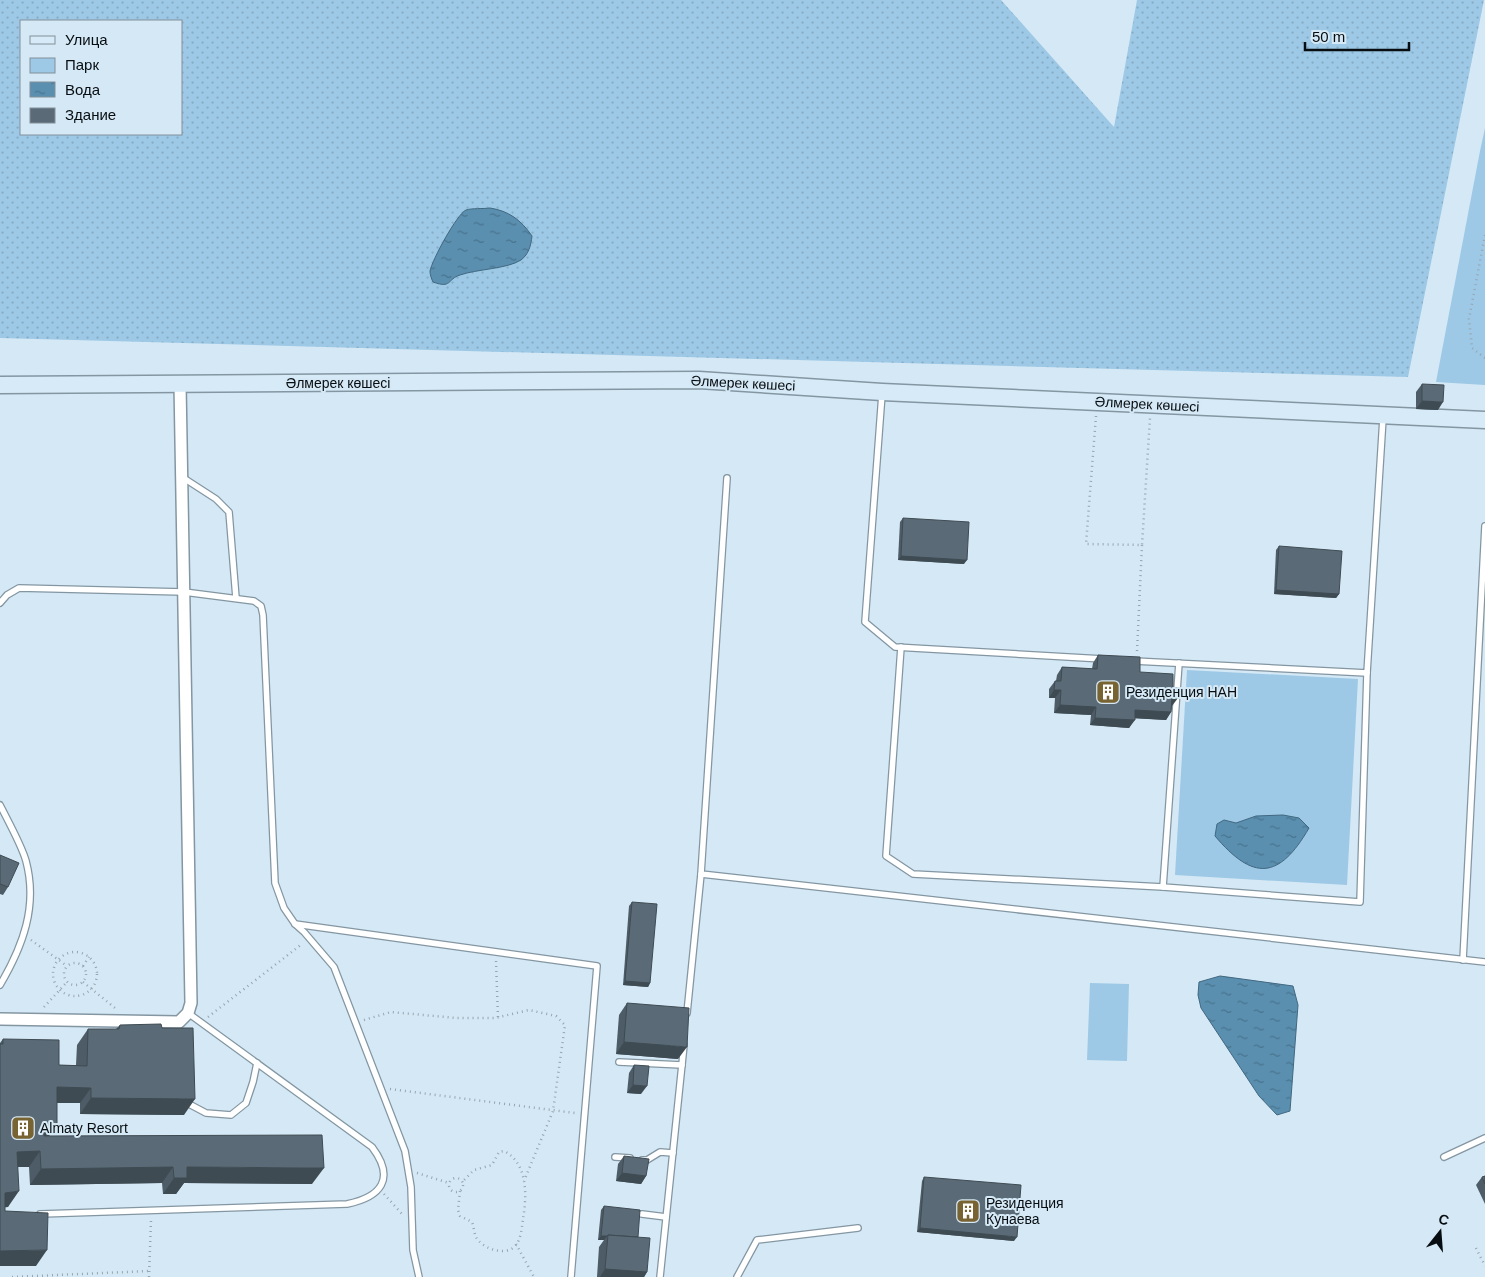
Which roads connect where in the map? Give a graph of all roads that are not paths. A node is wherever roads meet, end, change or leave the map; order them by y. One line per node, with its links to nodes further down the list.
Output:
1 (180, 384): 2 (street, Әлмерек көшесі); 3 (street, Әлмерек көшесі); 6 (street)
2 (0, 385)
3 (882, 392): 4 (street, Әлмерек көшесі); 13 (lane)
4 (1383, 415): 5 (street, Әлмерек көшесі); 17 (lane)
5 (1485, 420)
6 (182, 477): 9 (street); 10 (lane)
7 (727, 478): 19 (lane)
8 (1485, 526): 12 (lane)
9 (184, 592): 10 (lane); 11 (lane); 25 (street)
10 (236, 598): 21 (lane)
11 (0, 603)
12 (1482, 624): 22 (lane)
13 (901, 647): 14 (lane); 20 (lane)
14 (1108, 659)
15 (1127, 660): 16 (lane)
16 (1179, 663): 17 (lane); 20 (lane)
17 (1367, 673): 20 (lane)
18 (0, 805): 24 (lane)
19 (701, 874): 22 (lane); 27 (lane)
20 (1163, 887)
21 (295, 924): 41 (lane); 42 (lane)
22 (1463, 960): 23 (lane)
23 (1485, 962)
24 (0, 985)
25 (188, 1017): 26 (street); 30 (lane)
26 (0, 1018)
27 (686, 1018)
28 (684, 1037): 31 (lane)
29 (619, 1062): 31 (lane)
30 (257, 1063): 32 (lane); 37 (lane)
31 (682, 1066): 34 (lane)
32 (187, 1090)
33 (1485, 1138): 36 (lane)
34 (673, 1153): 35 (lane); 39 (lane)
35 (615, 1157)
36 (1444, 1157)
37 (30, 1214)
38 (642, 1214): 39 (lane)
39 (666, 1217): 43 (lane)
40 (858, 1228): 44 (lane)
41 (419, 1277)
42 (571, 1277)
43 (660, 1277)
44 (737, 1277)

